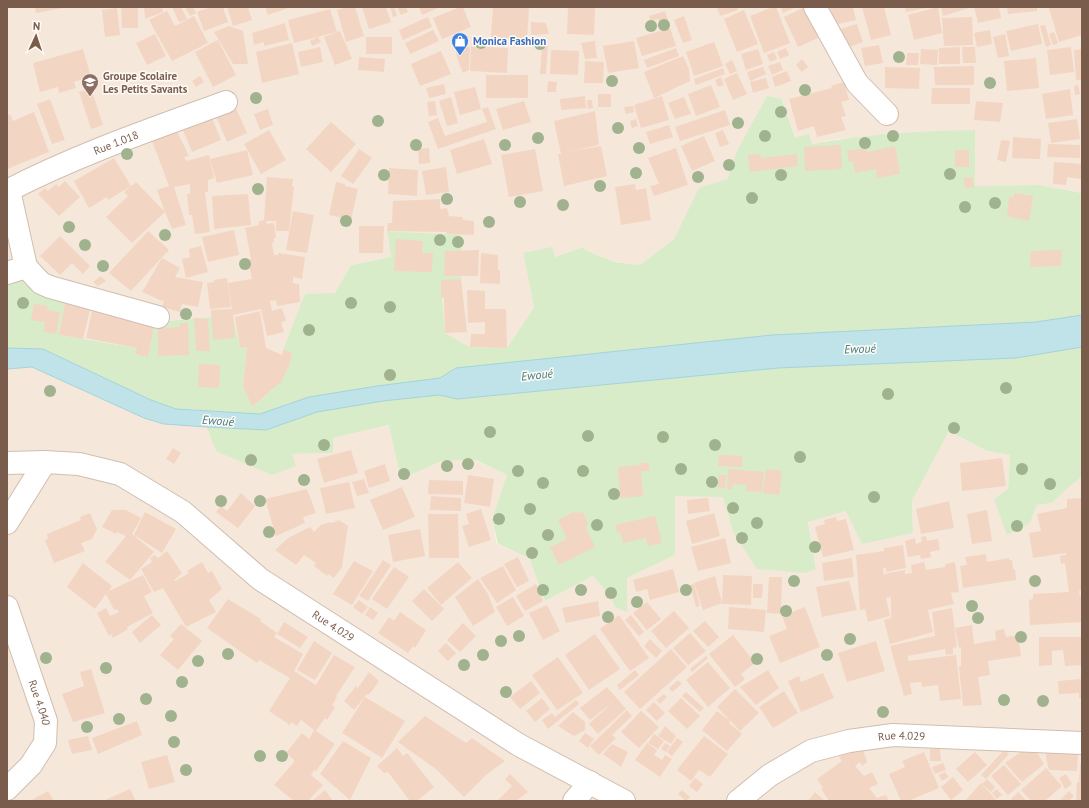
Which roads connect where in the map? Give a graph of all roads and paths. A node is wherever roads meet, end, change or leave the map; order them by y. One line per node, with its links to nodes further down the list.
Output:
1 (815, 7): 3 (street)
2 (226, 102): 4 (street, Rue 1.018)
3 (887, 114)
4 (8, 189): 5 (street)
5 (17, 270): 6 (street)
6 (158, 317)
7 (45, 462): 8 (street, Rue 4.029); 9 (street); 12 (street, Rue 4.029)
8 (7, 463)
9 (7, 523)
10 (7, 607): 13 (street, Rue 4.040)
11 (1082, 743): 16 (street, Rue 4.029)
12 (590, 782): 14 (street); 15 (street, Rue 4.029)
13 (7, 789)
14 (574, 801)
15 (624, 801)
16 (738, 801)

